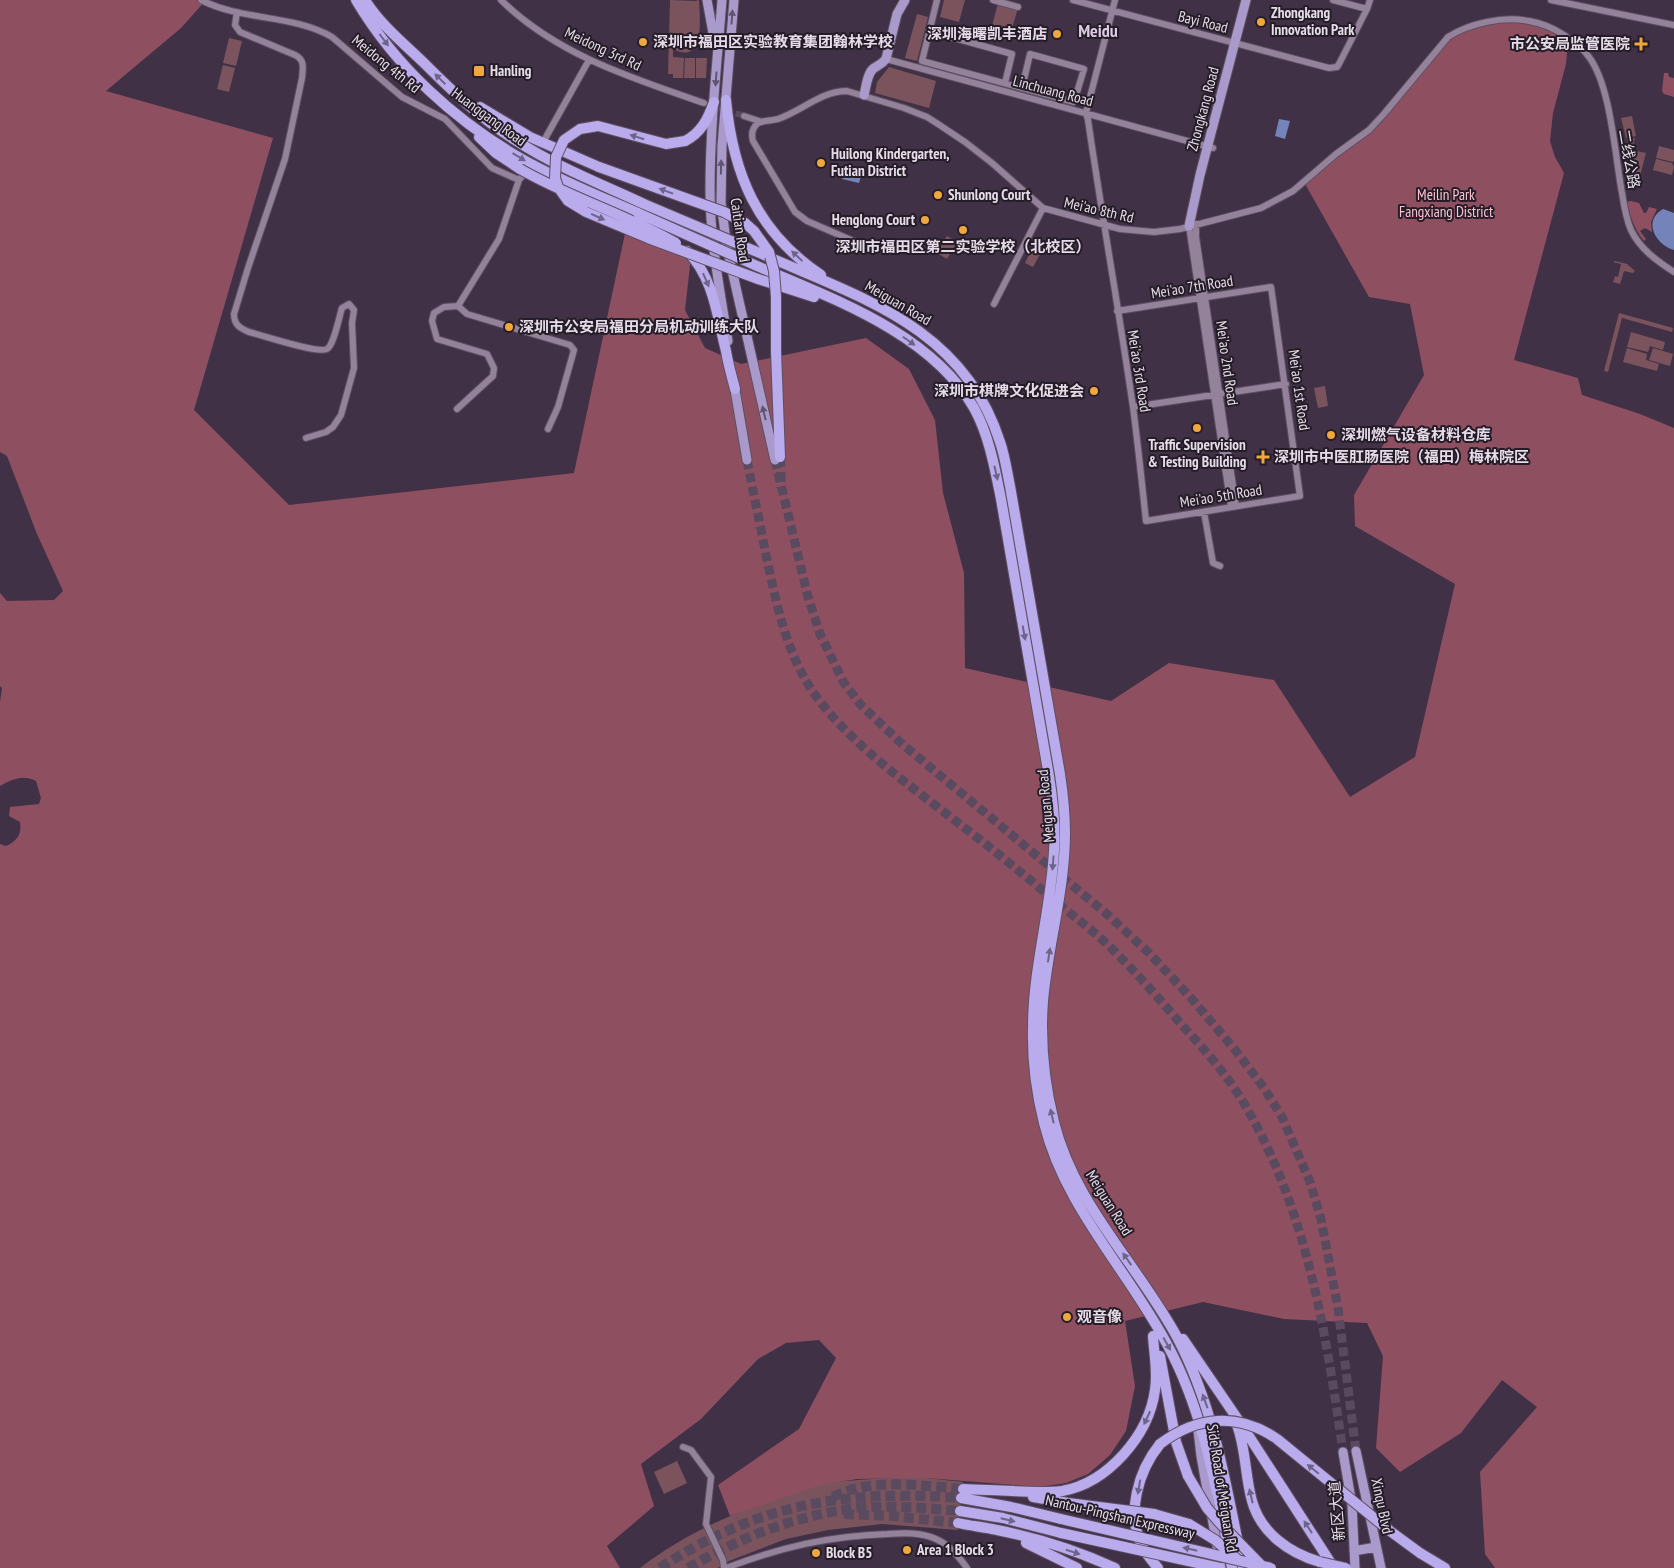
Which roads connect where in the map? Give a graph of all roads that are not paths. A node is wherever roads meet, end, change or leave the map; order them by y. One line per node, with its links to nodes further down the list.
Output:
1 (201, 0): 21 (street)
2 (356, 0): 35 (highway, Huanggang Road, one-way to 35)
3 (365, 0): 31 (highway, Huanggang Road, one-way to 3)
4 (501, 0): 28 (street, Meidong 3rd Rd)
5 (707, 0): 26 (main road)
6 (722, 0): 26 (main road, Caitian Road)
7 (734, 0): 33 (main road, Caitian Road, one-way to 7)
8 (906, 0): 27 (main road)
9 (937, 0): 23 (street)
10 (993, 0): 18 (street)
11 (1073, 0): 20 (street, Bayi Road)
12 (1115, 0): 20 (street)
13 (1246, 0): 25 (main road, Zhongkang Road)
14 (1252, 0): 25 (main road, Zhongkang Road)
15 (1333, 0): 19 (street)
16 (1370, 0): 19 (street)
17 (1551, 0): 22 (street)
18 (1018, 6)
19 (1367, 9): 25 (street, Bayi Road)
20 (1112, 11): 25 (street, Bayi Road); 36 (street)
21 (238, 12): 39 (street, Meidong 4th Rd); 65 (street)
22 (1674, 26)
23 (929, 31): 29 (street); 29 (street)
24 (1572, 40): 49 (street, Mei'ao 8th Rd); 51 (street, 二线公路)
25 (1238, 43): 42 (main road, Zhongkang Road)
26 (718, 55): 34 (main road, Caitian Road, one-way to 34)
27 (886, 59): 32 (main road); 36 (street, Linchuang Road)
28 (589, 60): 34 (street, Meidong 3rd Rd); 41 (street)
29 (1005, 83): 30 (street)
30 (1022, 88): 30 (street)
31 (455, 93): 45 (highway, Huanggang Road); 66 (highway, one-way to 31, bridge)
32 (864, 95): 40 (street, Mei'ao 8th Rd); 46 (street, Mei'ao 8th Rd)
33 (726, 100): 53 (highway, one-way to 33); 66 (main road, Caitian Road, one-way to 33)
34 (709, 103): 58 (highway, one-way to 58, bridge); 60 (main road, Caitian Road)
35 (447, 107): 38 (highway, Huanggang Road); 39 (street)
36 (1086, 113): 42 (street, Linchuang Road); 48 (street, Mei'ao 3rd Road)
37 (744, 116): 40 (street)
38 (461, 118): 43 (highway); 47 (highway, Huanggang Road, one-way to 47)
39 (445, 119): 44 (street, Meidong 4th Rd)
40 (762, 122): 50 (street)
41 (546, 138)
42 (1210, 147): 49 (main road, Zhongkang Road)
43 (522, 172): 44 (street); 60 (highway, one-way to 60, bridge)
44 (519, 180): 56 (street)
45 (644, 204): 53 (highway, Meiguan Road, bridge)
46 (1043, 208): 48 (street, Mei'ao 8th Rd); 55 (street)
47 (638, 213): 58 (highway, Meiguan Road, bridge)
48 (1104, 225): 49 (street, Mei'ao 8th Rd); 57 (street, Mei'ao 3rd Road)
49 (1192, 225): 54 (street, Mei'ao 2nd Road)
50 (858, 242)
51 (1674, 272)
52 (1271, 287): 54 (street, Mei'ao 7th Road); 59 (street, Mei'ao 1st Road)
53 (851, 294): 73 (highway, Meiguan Road, one-way to 53)
54 (1202, 298): 57 (street, Mei'ao 7th Road); 61 (street, Mei'ao 2nd Road)
55 (994, 304)
56 (458, 306): 63 (street); 64 (street)
57 (1117, 311): 62 (street, Mei'ao 3rd Road)
58 (867, 316): 74 (highway, Meiguan Road, one-way to 74)
59 (1286, 384): 61 (street); 68 (street, Mei'ao 1st Road)
60 (735, 389): 67 (main road, Caitian Road)
61 (1217, 395): 62 (street); 69 (street, Mei'ao 2nd Road)
62 (1133, 407): 71 (street, Mei'ao 3rd Road)
63 (457, 409)
64 (548, 429)
65 (306, 438)
66 (778, 459)
67 (746, 460)
68 (1300, 496): 69 (street, Mei'ao 5th Road)
69 (1234, 507): 70 (street, Mei'ao 5th Road)
70 (1204, 512): 71 (street, Mei'ao 5th Road); 72 (street)
71 (1146, 521)
72 (1220, 566)
73 (1154, 1298): 76 (highway); 97 (highway, Meiguan Road, one-way to 73)
74 (1142, 1302): 75 (highway); 77 (highway, Meiguan Road, one-way to 77)
75 (1153, 1336): 81 (highway, one-way to 81); 83 (highway, bridge)
76 (1226, 1401): 100 (highway, one-way to 76); 101 (highway, one-way to 76, bridge)
77 (1196, 1412): 87 (main road, Side Road of Meiguan Rd); 96 (highway, Meiguan Road)
78 (683, 1447): 89 (street)
79 (1356, 1451): 86 (main road, Xinqu Blvd)
80 (1343, 1452): 88 (main road, 新区大道)
81 (993, 1491): 97 (highway, bridge); 99 (highway, Nantou-Pingshan Expressway, one-way to 81, bridge)
82 (960, 1511): 95 (highway, Nantou-Pingshan Expressway, one-way to 95, bridge)
83 (1219, 1522): 98 (highway, bridge); 99 (highway, bridge)
84 (958, 1523): 85 (highway)
85 (974, 1527): 91 (highway); 92 (highway, one-way to 92)
86 (1376, 1546): 88 (main road); 103 (main road, Xinqu Blvd)
87 (1217, 1550): 94 (main road); 95 (main road, Side Road of Meiguan Rd)
88 (1354, 1550): 102 (main road, 新区大道)
89 (725, 1568): 90 (street)
90 (967, 1568)
91 (1077, 1568)
92 (1115, 1568)
93 (1158, 1568): 104 (highway, one-way to 93, bridge)
94 (1216, 1568)
95 (1221, 1568)
96 (1232, 1568)
97 (1244, 1568)
98 (1264, 1568)
99 (1270, 1568)
100 (1334, 1568)
101 (1346, 1568)
102 (1355, 1568)
103 (1381, 1568)
104 (1445, 1568)

